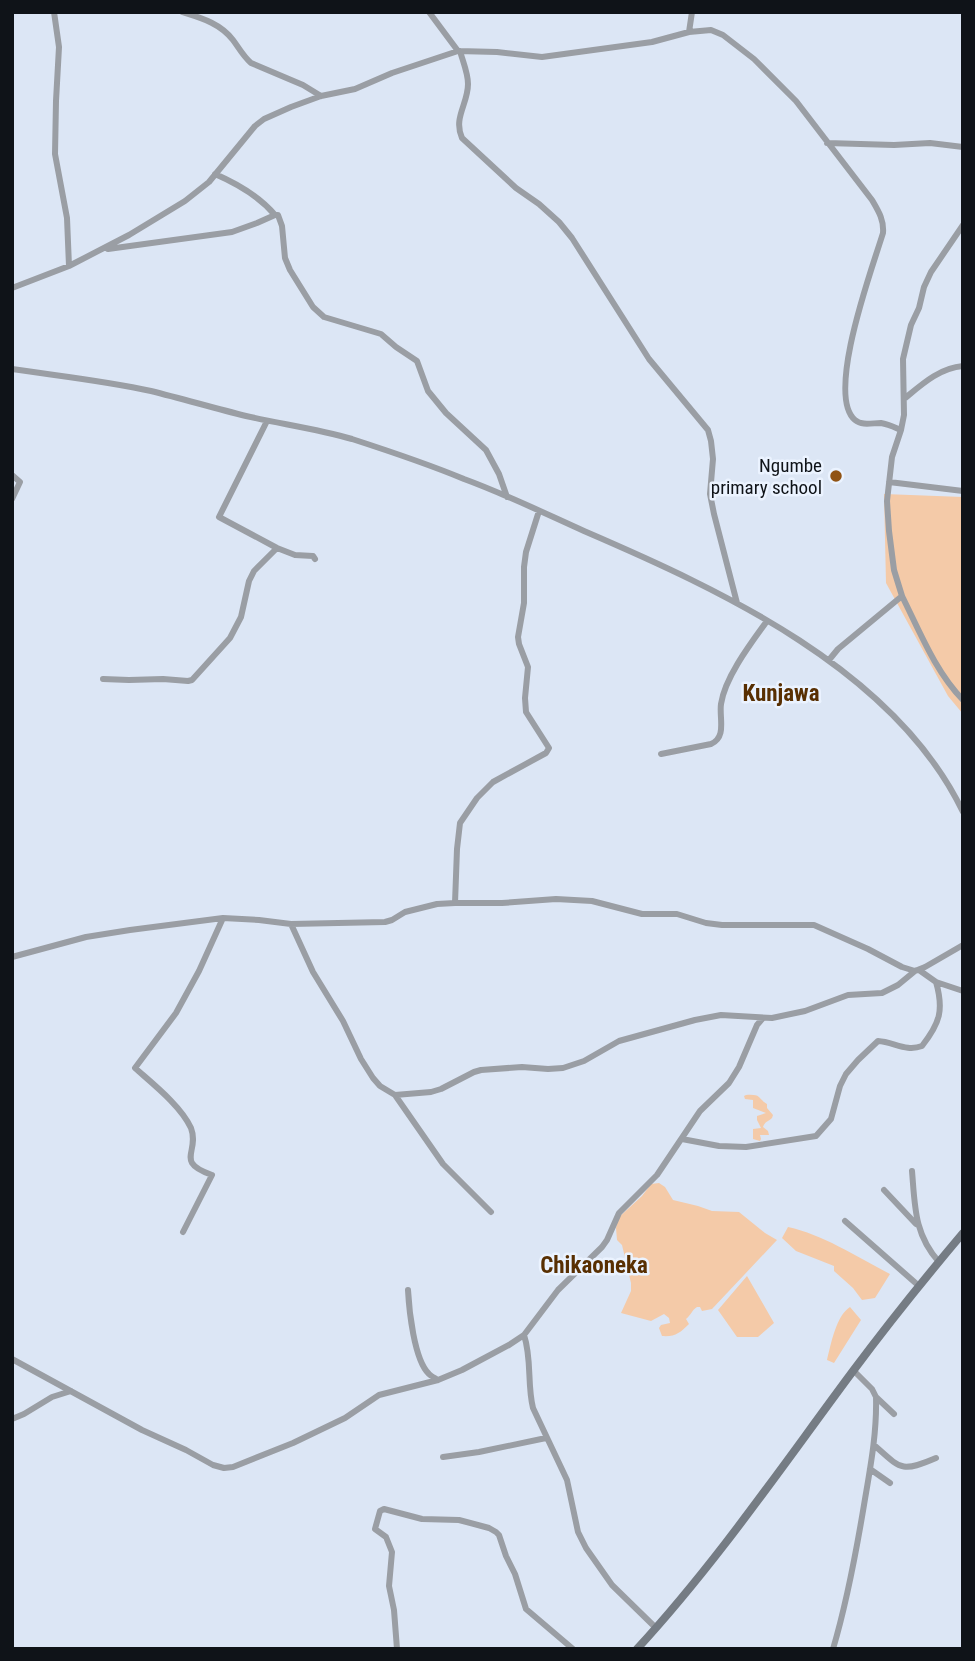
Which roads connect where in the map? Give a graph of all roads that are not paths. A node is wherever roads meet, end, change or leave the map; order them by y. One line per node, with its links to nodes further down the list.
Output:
1 (54, 12): 14 (street)
2 (182, 12): 7 (street)
3 (429, 12): 6 (street)
4 (692, 12): 5 (street)
5 (689, 32): 6 (street); 8 (street)
6 (459, 51): 7 (street); 30 (street)
7 (321, 96): 10 (street)
8 (827, 143): 9 (street); 20 (street)
9 (963, 147)
10 (215, 174): 11 (street); 13 (street)
11 (275, 215): 13 (street); 24 (street)
12 (963, 225): 18 (street)
13 (102, 249): 14 (street)
14 (69, 266): 15 (street)
15 (12, 288)
16 (963, 366): 18 (street)
17 (12, 369): 19 (street)
18 (904, 399): 20 (street)
19 (267, 421): 24 (street); 27 (street)
20 (901, 430): 22 (street)
21 (12, 475): 25 (street)
22 (889, 482): 23 (street); 29 (street)
23 (963, 491)
24 (508, 497): 26 (street)
25 (12, 499)
26 (539, 511): 30 (street); 37 (street)
27 (277, 548): 28 (street); 33 (street)
28 (315, 559)
29 (902, 596): 32 (street); 34 (street)
30 (737, 603): 31 (street)
31 (767, 621): 32 (street); 35 (street)
32 (829, 660): 36 (street)
33 (103, 679)
34 (963, 700)
35 (661, 754)
36 (963, 812)
37 (455, 903): 39 (street); 42 (street)
38 (223, 918): 39 (street); 41 (street); 53 (street)
39 (291, 923): 46 (street)
40 (963, 946): 42 (street)
41 (12, 957)
42 (917, 970): 43 (street); 45 (street)
43 (936, 982): 44 (street); 47 (street)
44 (963, 991)
45 (763, 1018): 46 (street); 47 (street)
46 (395, 1095): 50 (street)
47 (682, 1139): 58 (street)
48 (912, 1171): 52 (street)
49 (884, 1190): 52 (street)
50 (491, 1212)
51 (845, 1221): 56 (street)
52 (918, 1225): 55 (street)
53 (183, 1231)
54 (963, 1233): 55 (main road)
55 (939, 1262): 56 (main road)
56 (919, 1286): 60 (main road)
57 (408, 1290): 61 (street)
58 (524, 1335): 61 (street); 66 (street)
59 (12, 1359): 62 (street)
60 (853, 1370): 63 (street); 72 (main road)
61 (439, 1380): 62 (street)
62 (71, 1391): 65 (street)
63 (876, 1397): 64 (street); 67 (street)
64 (894, 1414)
65 (12, 1419)
66 (546, 1438): 68 (street); 72 (street)
67 (874, 1445): 69 (street); 70 (street)
68 (443, 1457)
69 (936, 1458)
70 (870, 1469): 71 (street); 76 (street)
71 (890, 1483)
72 (656, 1628): 75 (main road)
73 (397, 1649): 74 (street)
74 (573, 1649)
75 (638, 1649)
76 (833, 1649)

